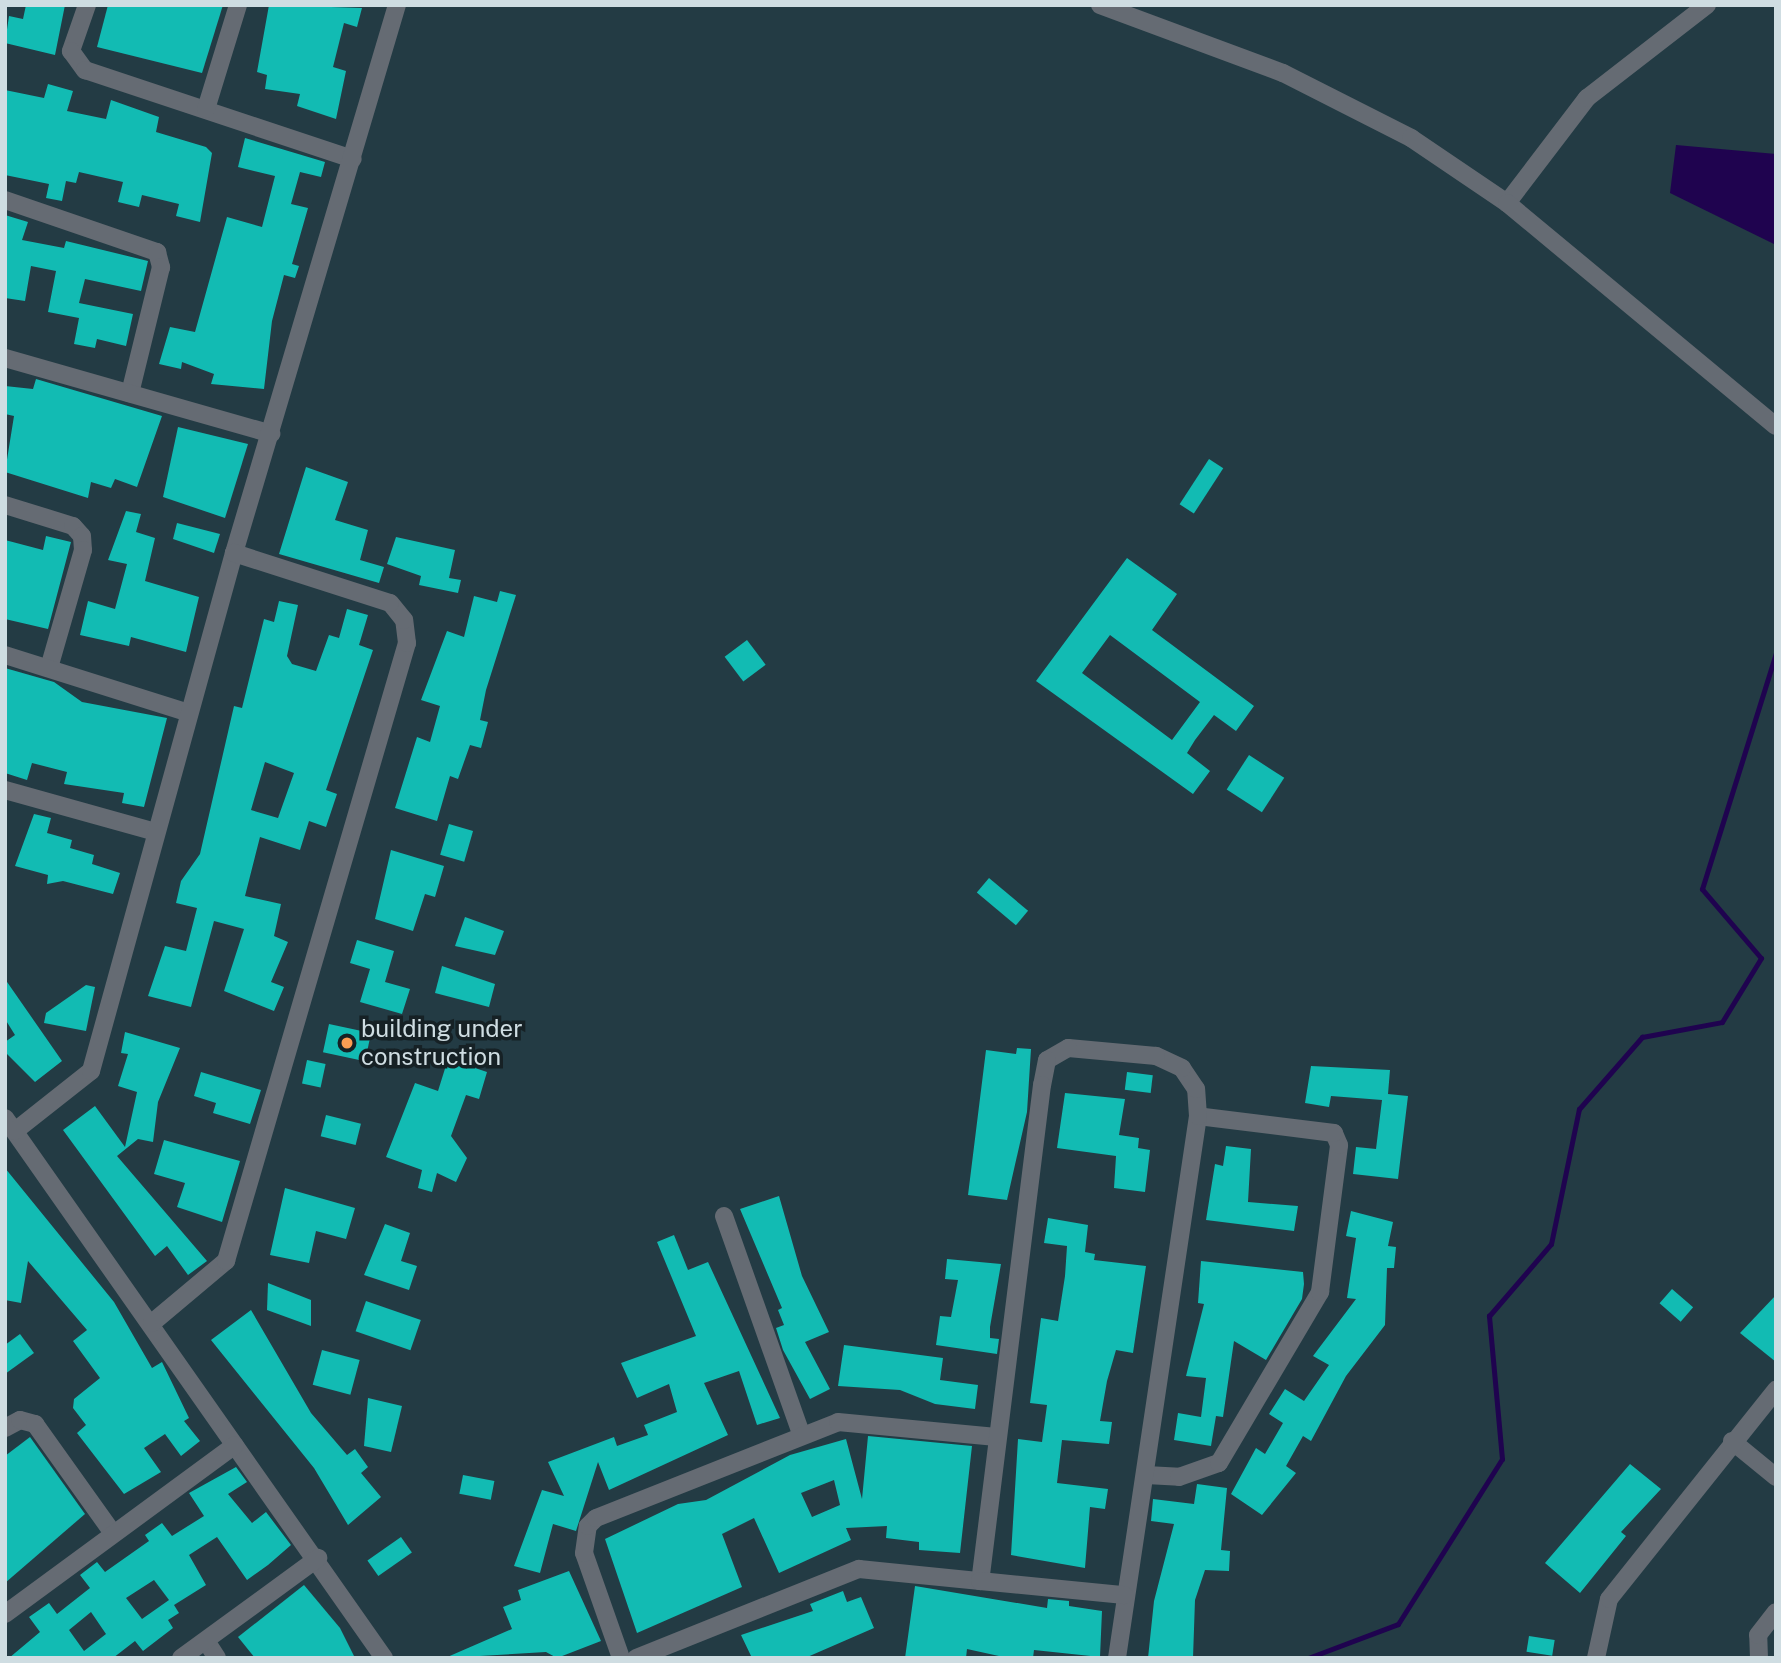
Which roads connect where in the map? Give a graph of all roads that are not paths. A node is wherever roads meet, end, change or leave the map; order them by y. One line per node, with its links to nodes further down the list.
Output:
1 (87, 5): 6 (street)
2 (238, 5): 6 (street)
3 (397, 5): 7 (street)
4 (1100, 5): 9 (street)
5 (1707, 5): 9 (street)
6 (206, 109): 7 (street)
7 (354, 159): 13 (street)
8 (5, 201): 11 (street)
9 (1507, 202): 12 (street)
10 (5, 358): 11 (street)
11 (130, 393): 13 (street)
12 (1776, 426)
13 (271, 434): 15 (street)
14 (5, 505): 17 (street)
15 (234, 553): 18 (street); 24 (street)
16 (5, 655): 17 (street)
17 (49, 668): 18 (street)
18 (189, 713): 20 (street)
19 (5, 790): 20 (street)
20 (155, 832): 22 (street)
21 (1198, 1116): 28 (street); 31 (street); 31 (street)
22 (10, 1124): 24 (street)
23 (724, 1216): 27 (street)
24 (152, 1323): 30 (street)
25 (1776, 1390): 29 (street)
26 (5, 1428): 33 (street)
27 (801, 1434): 28 (street); 43 (street)
28 (996, 1437): 35 (street)
29 (1732, 1441): 32 (street); 46 (street)
30 (235, 1444): 33 (street); 34 (street)
31 (1146, 1475): 36 (street)
32 (1776, 1477)
33 (112, 1532): 38 (street)
34 (317, 1558): 39 (street); 42 (street)
35 (980, 1581): 36 (street); 44 (street)
36 (1124, 1595): 45 (street)
37 (1776, 1612): 47 (street)
38 (5, 1614)
39 (206, 1642): 40 (street); 41 (street)
40 (181, 1658)
41 (216, 1658)
42 (384, 1658)
43 (621, 1658)
44 (636, 1658)
45 (1117, 1658)
46 (1595, 1658)
47 (1759, 1658)

